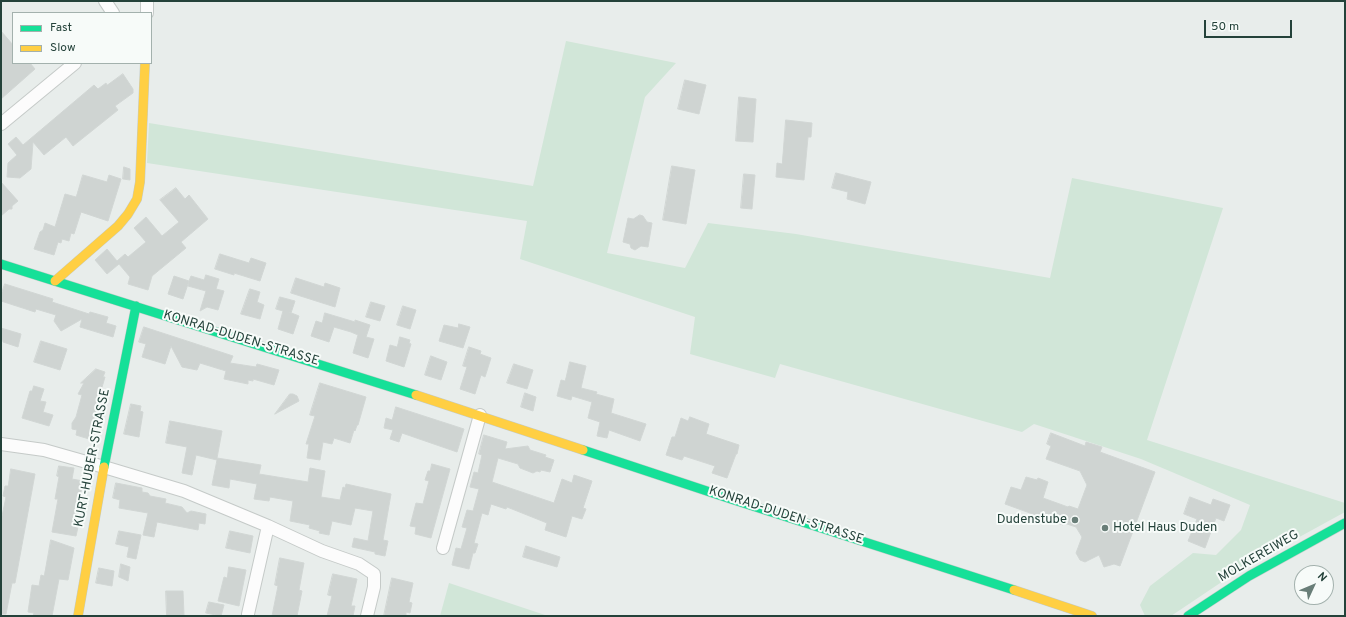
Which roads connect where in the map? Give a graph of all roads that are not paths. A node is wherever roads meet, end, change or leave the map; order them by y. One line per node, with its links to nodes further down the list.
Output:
1 (105, 1): 3 (street)
2 (147, 1): 4 (street)
3 (112, 12)
4 (146, 12)
5 (74, 64): 7 (street)
6 (145, 64): 9 (street)
7 (1, 124)
8 (1, 264): 9 (street, KONRAD-DUDEN-STRASSE)
9 (55, 281): 10 (street, KONRAD-DUDEN-STRASSE)
10 (136, 306): 11 (street, KONRAD-DUDEN-STRASSE); 13 (street, KURT-HUBER-STRASSE)
11 (480, 415): 16 (street); 20 (street, KONRAD-DUDEN-STRASSE)
12 (1, 444): 13 (street)
13 (104, 467): 15 (street); 18 (street, KURT-HUBER-STRASSE)
14 (1345, 523): 21 (street, MOLKEREIWEG)
15 (268, 526): 17 (street); 19 (street)
16 (443, 548)
17 (248, 614)
18 (78, 616)
19 (367, 616)
20 (1092, 616)
21 (1188, 616)

